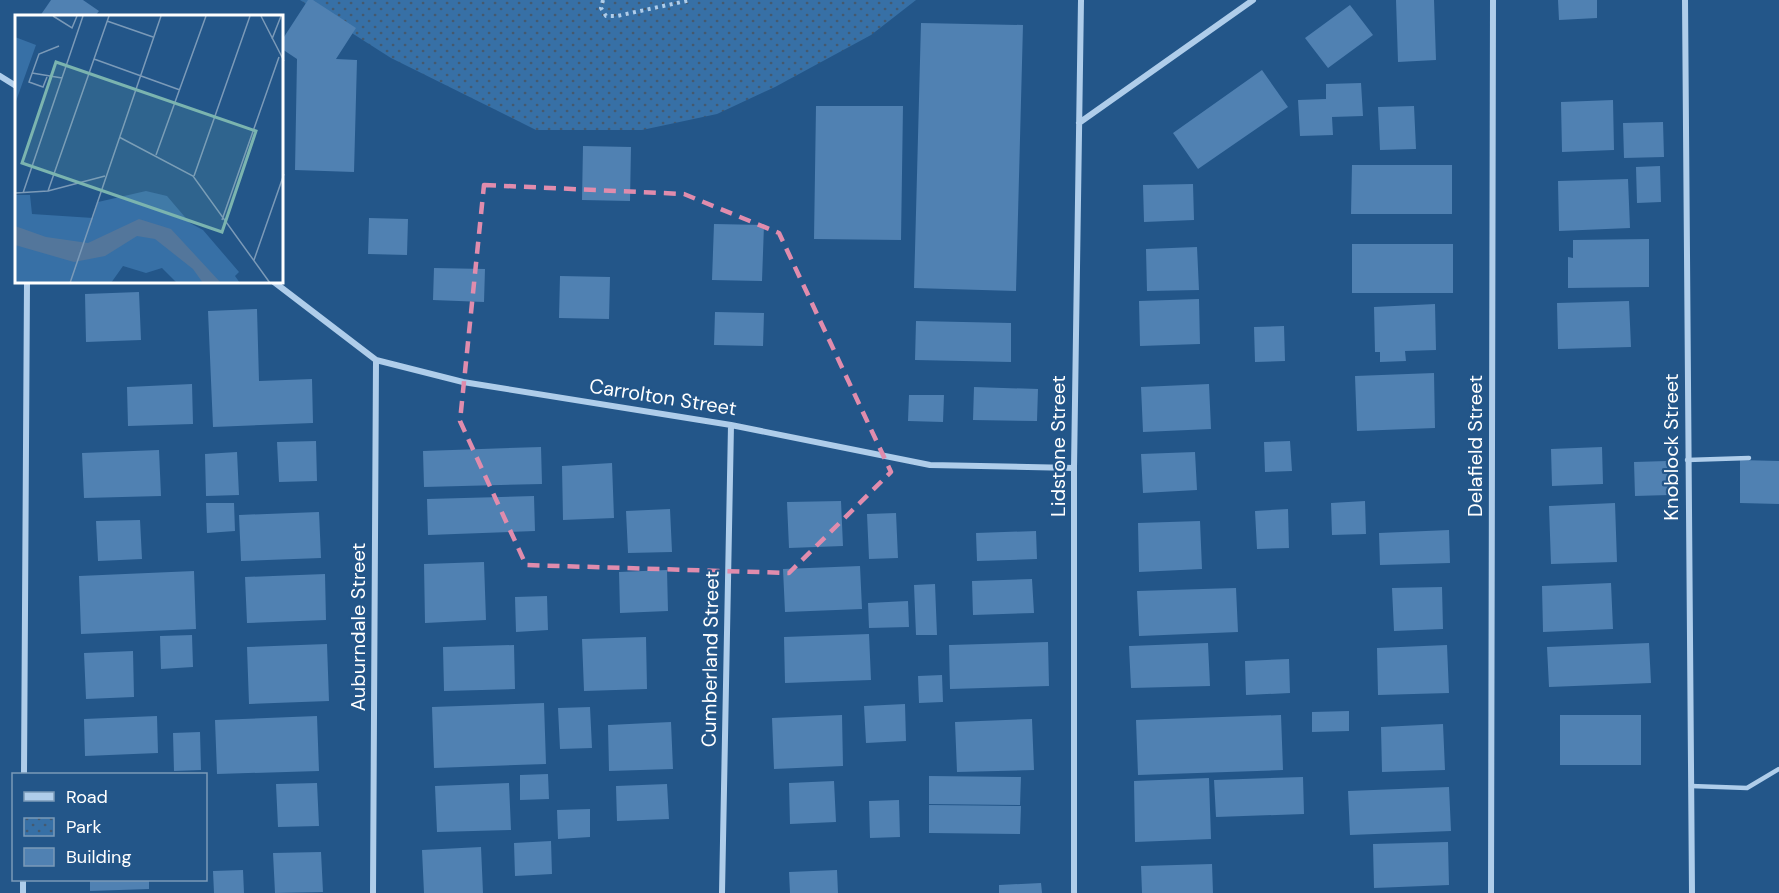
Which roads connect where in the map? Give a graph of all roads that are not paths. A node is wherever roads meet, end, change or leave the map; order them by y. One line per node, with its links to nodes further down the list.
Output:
1 (1081, 0): 7 (street, Lidstone Street)
2 (1253, 0): 7 (street)
3 (1493, 0): 21 (street, Delafield Street)
4 (1684, 0): 13 (street, Knoblock Street)
5 (0, 76): 6 (street)
6 (15, 85)
7 (1078, 123): 14 (street, Lidstone Street)
8 (27, 284): 16 (street)
9 (277, 284): 10 (street, Carrolton Street)
10 (376, 360): 11 (street, Carrolton Street); 18 (street, Auburndale Street)
11 (731, 425): 14 (street, Carrolton Street); 19 (street, Cumberland Street)
12 (1749, 458): 13 (lane)
13 (1687, 460): 17 (street, Knoblock Street)
14 (1074, 468): 20 (street, Lidstone Street)
15 (1779, 769): 17 (lane)
16 (24, 773)
17 (1691, 786): 22 (street, Knoblock Street)
18 (373, 893)
19 (722, 893)
20 (1074, 893)
21 (1491, 893)
22 (1692, 893)

